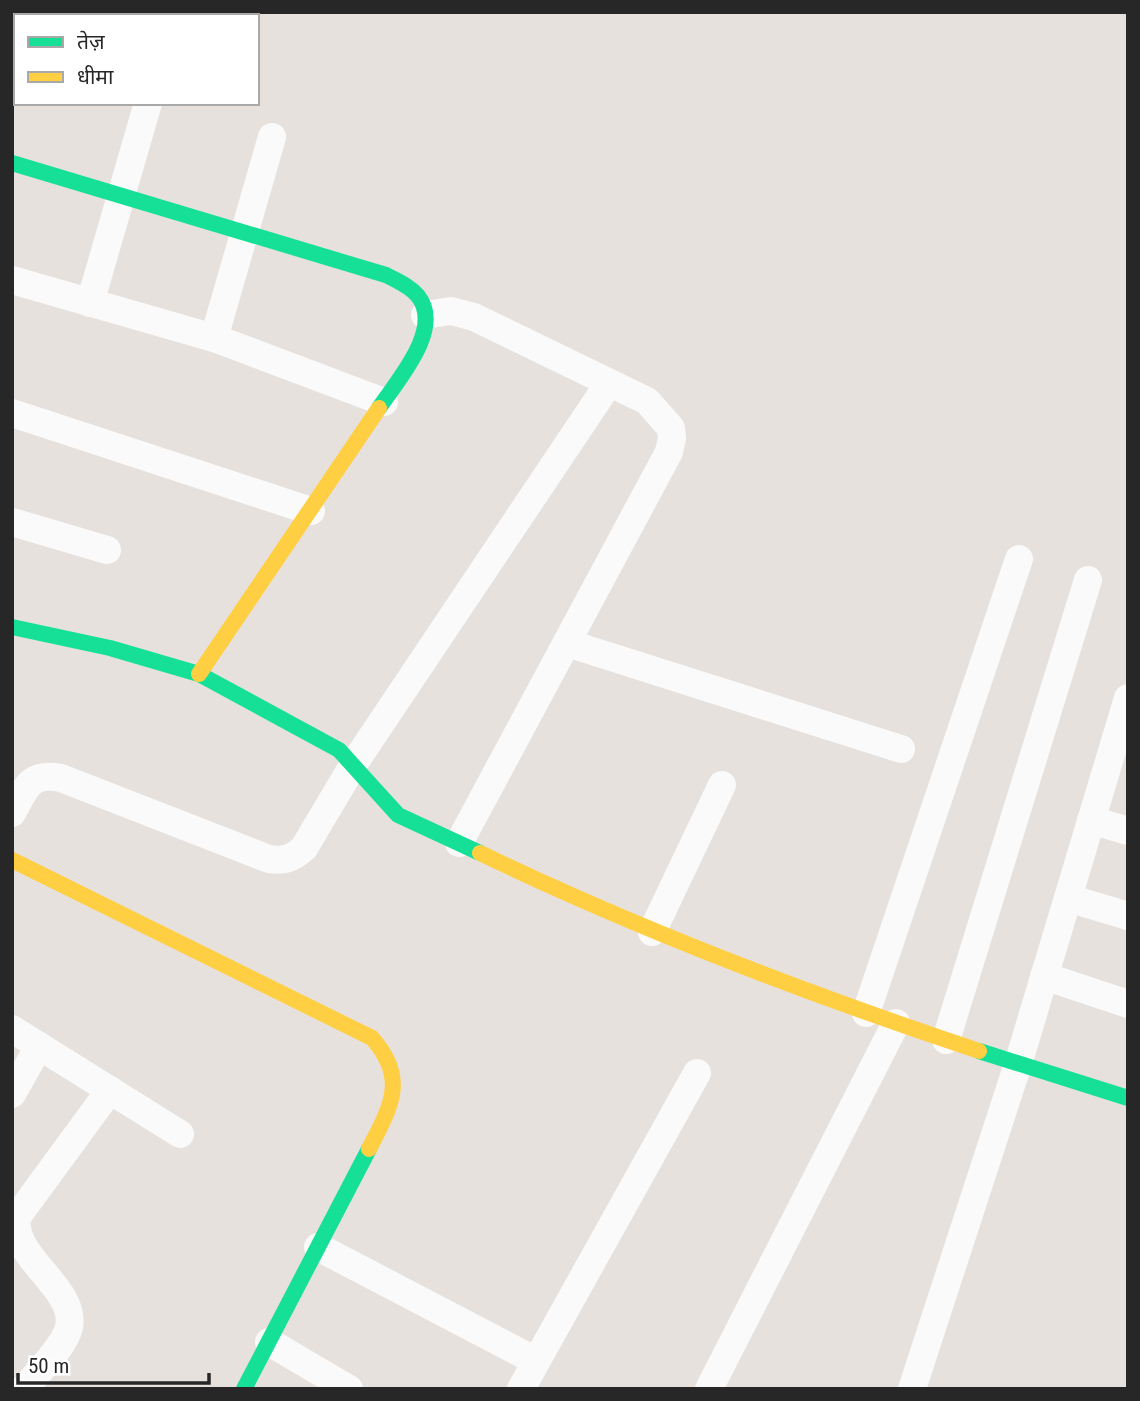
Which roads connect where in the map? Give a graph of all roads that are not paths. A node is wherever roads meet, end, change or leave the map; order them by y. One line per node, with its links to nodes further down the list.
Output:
1 (147, 105): 4 (street)
2 (272, 137): 5 (street)
3 (12, 163): 4 (street)
4 (123, 195): 5 (street); 7 (street)
5 (245, 232): 8 (street); 9 (street)
6 (12, 280): 7 (street)
7 (90, 303): 9 (street)
8 (425, 315): 10 (street); 11 (street)
9 (214, 338): 11 (street)
10 (608, 383): 19 (street); 23 (street)
11 (384, 402): 13 (street)
12 (12, 413): 13 (street)
13 (311, 511): 20 (street)
14 (12, 522): 15 (street)
15 (107, 550)
16 (1019, 559): 35 (street)
17 (1088, 580): 38 (street)
18 (12, 627): 20 (street)
19 (566, 643): 22 (street); 28 (street)
20 (199, 674): 23 (street)
21 (1128, 698): 26 (street)
22 (901, 749)
23 (355, 762): 25 (street); 28 (street)
24 (722, 785): 32 (street)
25 (12, 813)
26 (1091, 820): 27 (street); 30 (street)
27 (1128, 831)
28 (459, 843): 32 (street)
29 (12, 860): 46 (street)
30 (1068, 898): 31 (street); 33 (street)
31 (1128, 916)
32 (652, 932): 35 (street)
33 (1044, 976): 34 (street); 40 (street)
34 (1128, 1004)
35 (866, 1013): 36 (street)
36 (896, 1023): 38 (street); 53 (street)
37 (12, 1029): 39 (street)
38 (946, 1040): 40 (street)
39 (39, 1046): 42 (street); 43 (street)
40 (1018, 1064): 44 (street); 54 (street)
41 (697, 1073): 48 (street)
42 (110, 1090): 45 (street); 49 (street)
43 (12, 1094)
44 (1128, 1098)
45 (180, 1134)
46 (318, 1247): 47 (street); 48 (street)
47 (269, 1342): 50 (street); 51 (street)
48 (536, 1361): 52 (street)
49 (24, 1389)
50 (244, 1389)
51 (349, 1389)
52 (521, 1389)
53 (709, 1389)
54 (912, 1389)

